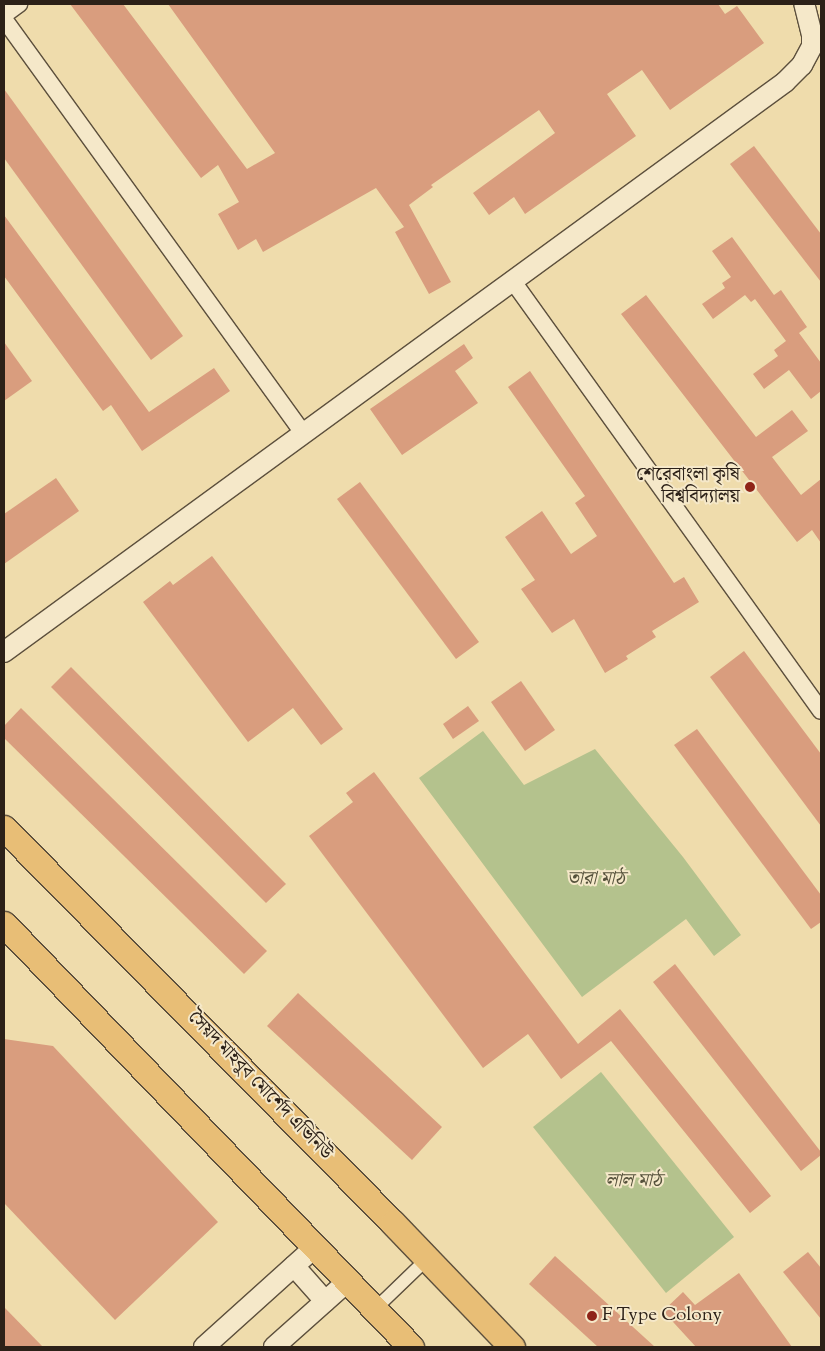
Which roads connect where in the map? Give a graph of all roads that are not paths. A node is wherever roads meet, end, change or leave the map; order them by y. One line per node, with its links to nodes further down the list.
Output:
1 (20, 4): 3 (street)
2 (804, 4): 4 (street)
3 (4, 17): 5 (street)
4 (512, 280): 5 (street); 7 (street)
5 (303, 433): 6 (street)
6 (4, 652)
7 (821, 711)
8 (4, 828): 11 (main road, সৈয়দ মাহবুব মোর্শেদ এভিনিউ)
9 (4, 924): 10 (main road)
10 (315, 1247): 12 (street); 13 (main road)
11 (427, 1259): 15 (street); 19 (main road, সৈয়দ মাহবুব মোর্শেদ এভিনিউ)
12 (294, 1266): 14 (street); 16 (street)
13 (347, 1282): 14 (street); 15 (main road)
14 (325, 1301): 17 (street)
15 (374, 1310): 18 (main road)
16 (204, 1347)
17 (274, 1347)
18 (411, 1347)
19 (512, 1347)

